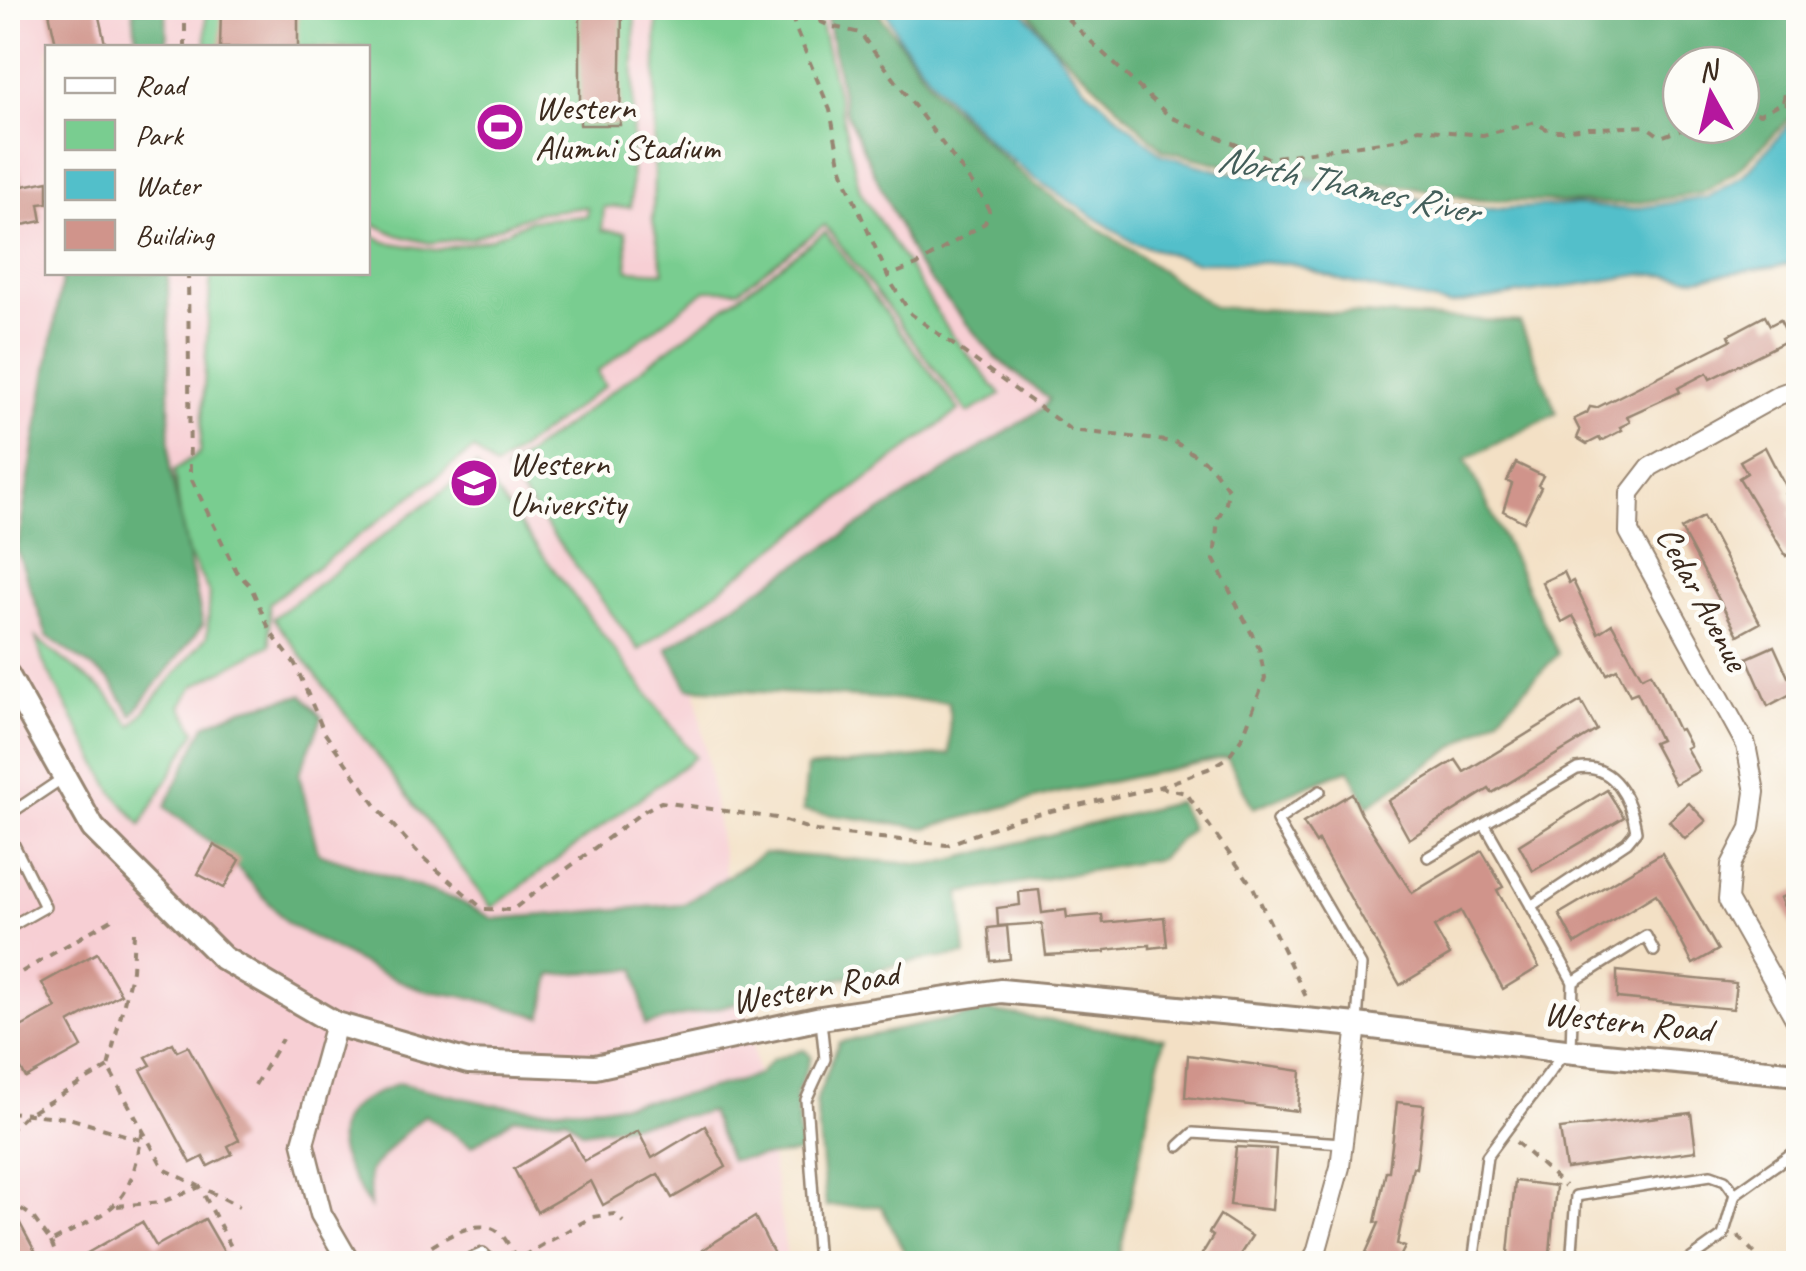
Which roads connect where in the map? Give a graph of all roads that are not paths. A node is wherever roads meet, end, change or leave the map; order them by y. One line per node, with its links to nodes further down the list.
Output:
1 (1798, 388): 15 (street, Cedar Avenue)
2 (8, 676): 3 (main road, Western Road)
3 (64, 778): 5 (lane); 14 (main road, Western Road)
4 (1320, 791): 16 (lane)
5 (8, 815)
6 (1485, 824): 8 (lane); 9 (lane); 9 (lane)
7 (8, 833): 10 (lane)
8 (1428, 857)
9 (1530, 906): 12 (lane)
10 (8, 928)
11 (1654, 951): 12 (lane)
12 (1573, 982): 17 (lane)
13 (821, 1018): 14 (main road, Western Road); 16 (main road, Western Road); 26 (lane)
14 (336, 1024): 23 (street)
15 (1798, 1024)
16 (1357, 1025): 17 (main road, Western Road); 19 (street)
17 (1568, 1051): 18 (main road, Western Road); 28 (lane)
18 (1798, 1074)
19 (1343, 1143): 20 (lane); 27 (street)
20 (1179, 1146)
21 (1798, 1149): 22 (lane)
22 (1735, 1194): 29 (lane); 30 (lane)
23 (350, 1264)
24 (458, 1264): 25 (lane)
25 (494, 1264)
26 (818, 1264)
27 (1308, 1264)
28 (1473, 1264)
29 (1571, 1264)
30 (1684, 1264)

